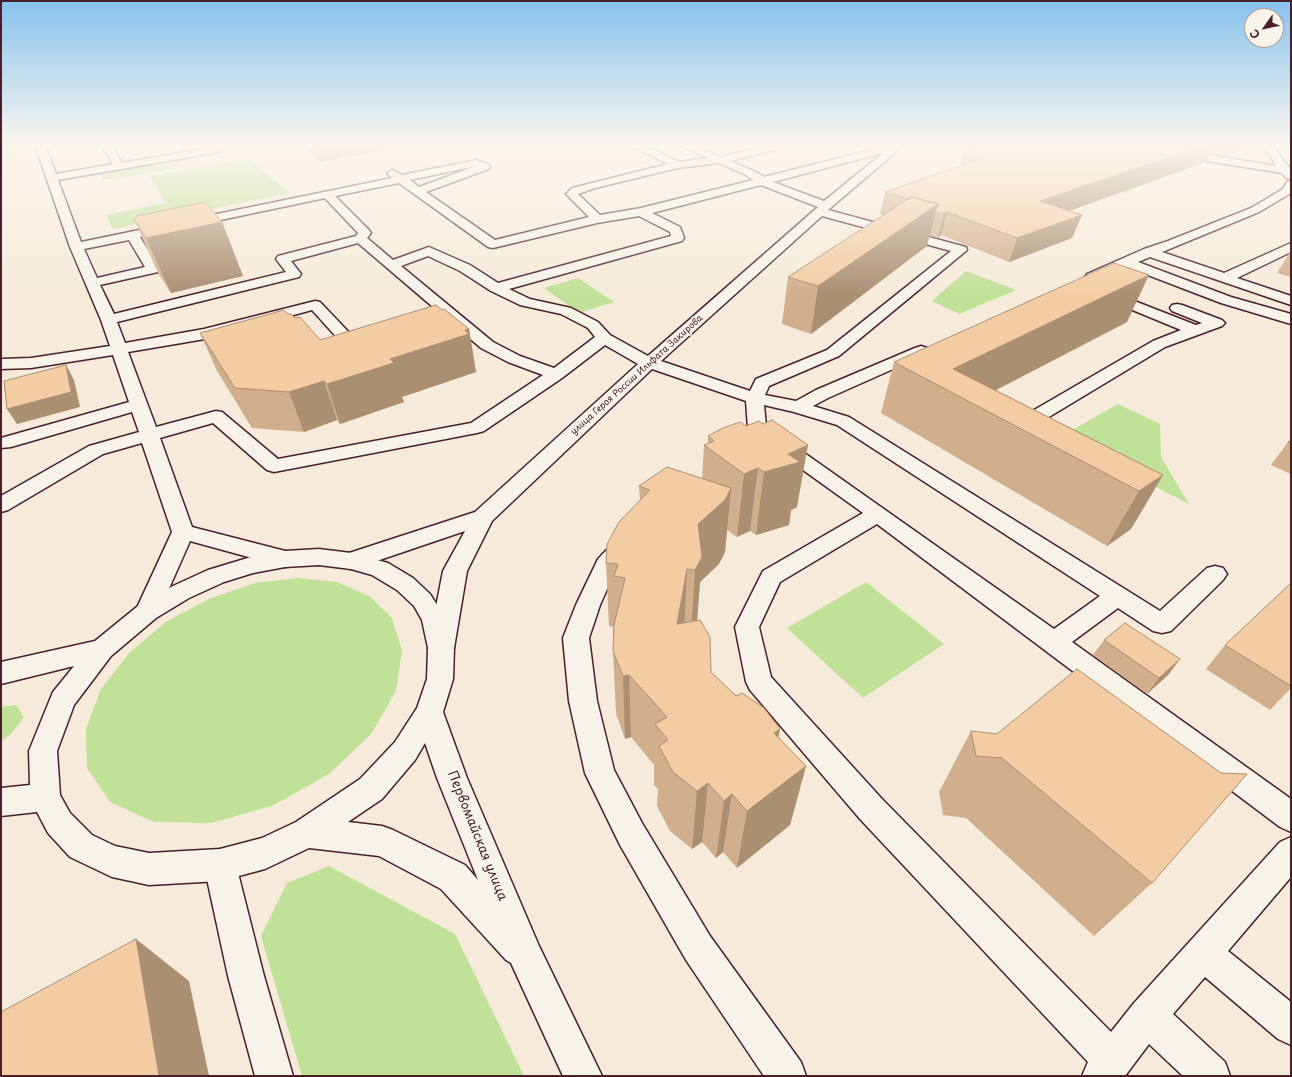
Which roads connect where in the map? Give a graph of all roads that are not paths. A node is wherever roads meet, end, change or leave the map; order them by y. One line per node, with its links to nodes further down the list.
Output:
1 (58, 195): 17 (street)
2 (327, 195): 14 (street)
3 (328, 195): 16 (street)
4 (423, 195): 12 (street)
5 (573, 195): 12 (street)
6 (706, 195): 11 (street)
7 (793, 195): 10 (street)
8 (839, 195): 10 (street, улица Героя России Ильфата Закирова)
9 (1280, 195): 19 (street)
10 (823, 209): 13 (street); 36 (street, улица Героя России Ильфата Закирова)
11 (641, 212): 12 (street); 24 (street)
12 (597, 219)
13 (880, 228): 15 (street); 39 (street)
14 (133, 236): 17 (street); 23 (street)
15 (867, 237)
16 (360, 239): 21 (street); 28 (street)
17 (76, 247): 23 (street)
18 (1291, 247): 22 (street)
19 (1149, 252): 20 (street); 22 (street)
20 (1127, 262): 27 (street); 31 (street)
21 (391, 266): 24 (street); 29 (street)
22 (1225, 278): 26 (street)
23 (93, 283): 28 (street)
24 (496, 288): 32 (street)
25 (1131, 291): 31 (street)
26 (1291, 301)
27 (1291, 319)
28 (109, 320): 35 (street)
29 (459, 320): 30 (street); 38 (street)
30 (437, 326)
31 (1195, 330): 43 (street)
32 (604, 338): 36 (street); 38 (street)
33 (378, 343): 35 (street)
34 (937, 344): 41 (street)
35 (119, 349): 37 (street); 40 (street)
36 (649, 363): 39 (street); 49 (street, улица Героя России Ильфата Закирова)
37 (1, 364)
38 (556, 374): 42 (street)
39 (755, 398): 41 (street); 44 (street)
40 (139, 405): 42 (street); 45 (street)
41 (798, 407): 55 (street)
42 (149, 434): 47 (street); 51 (street)
43 (1004, 436)
44 (770, 438): 46 (street); 48 (street)
45 (4, 443)
46 (745, 454)
47 (1, 505)
48 (878, 514): 57 (street); 72 (street)
49 (483, 516): 53 (street); 58 (street, улица Героя России Ильфата Закирова)
50 (643, 525): 75 (street)
51 (183, 532): 52 (street); 56 (street)
52 (285, 559): 53 (street); 56 (street)
53 (351, 561): 58 (street)
54 (1216, 574): 55 (street)
55 (1117, 596): 57 (street)
56 (147, 612): 59 (street)
57 (1053, 643): 64 (street)
58 (441, 648): 61 (street)
59 (102, 649): 60 (street); 62 (street)
60 (1, 673)
61 (429, 712): 65 (street); 69 (street, Первомайская улица)
62 (45, 797): 63 (street); 67 (street)
63 (1, 802)
64 (1291, 817)
65 (307, 833): 67 (street); 69 (street, Первомайская улица)
66 (1291, 853): 68 (street)
67 (220, 865): 73 (street)
68 (1203, 953): 70 (street); 71 (street)
69 (528, 958): 74 (street, Первомайская улица)
70 (1147, 1016): 72 (street); 76 (street)
71 (1291, 1026)
72 (1107, 1068)
73 (274, 1076)
74 (583, 1076)
75 (787, 1076)
76 (1211, 1076)

